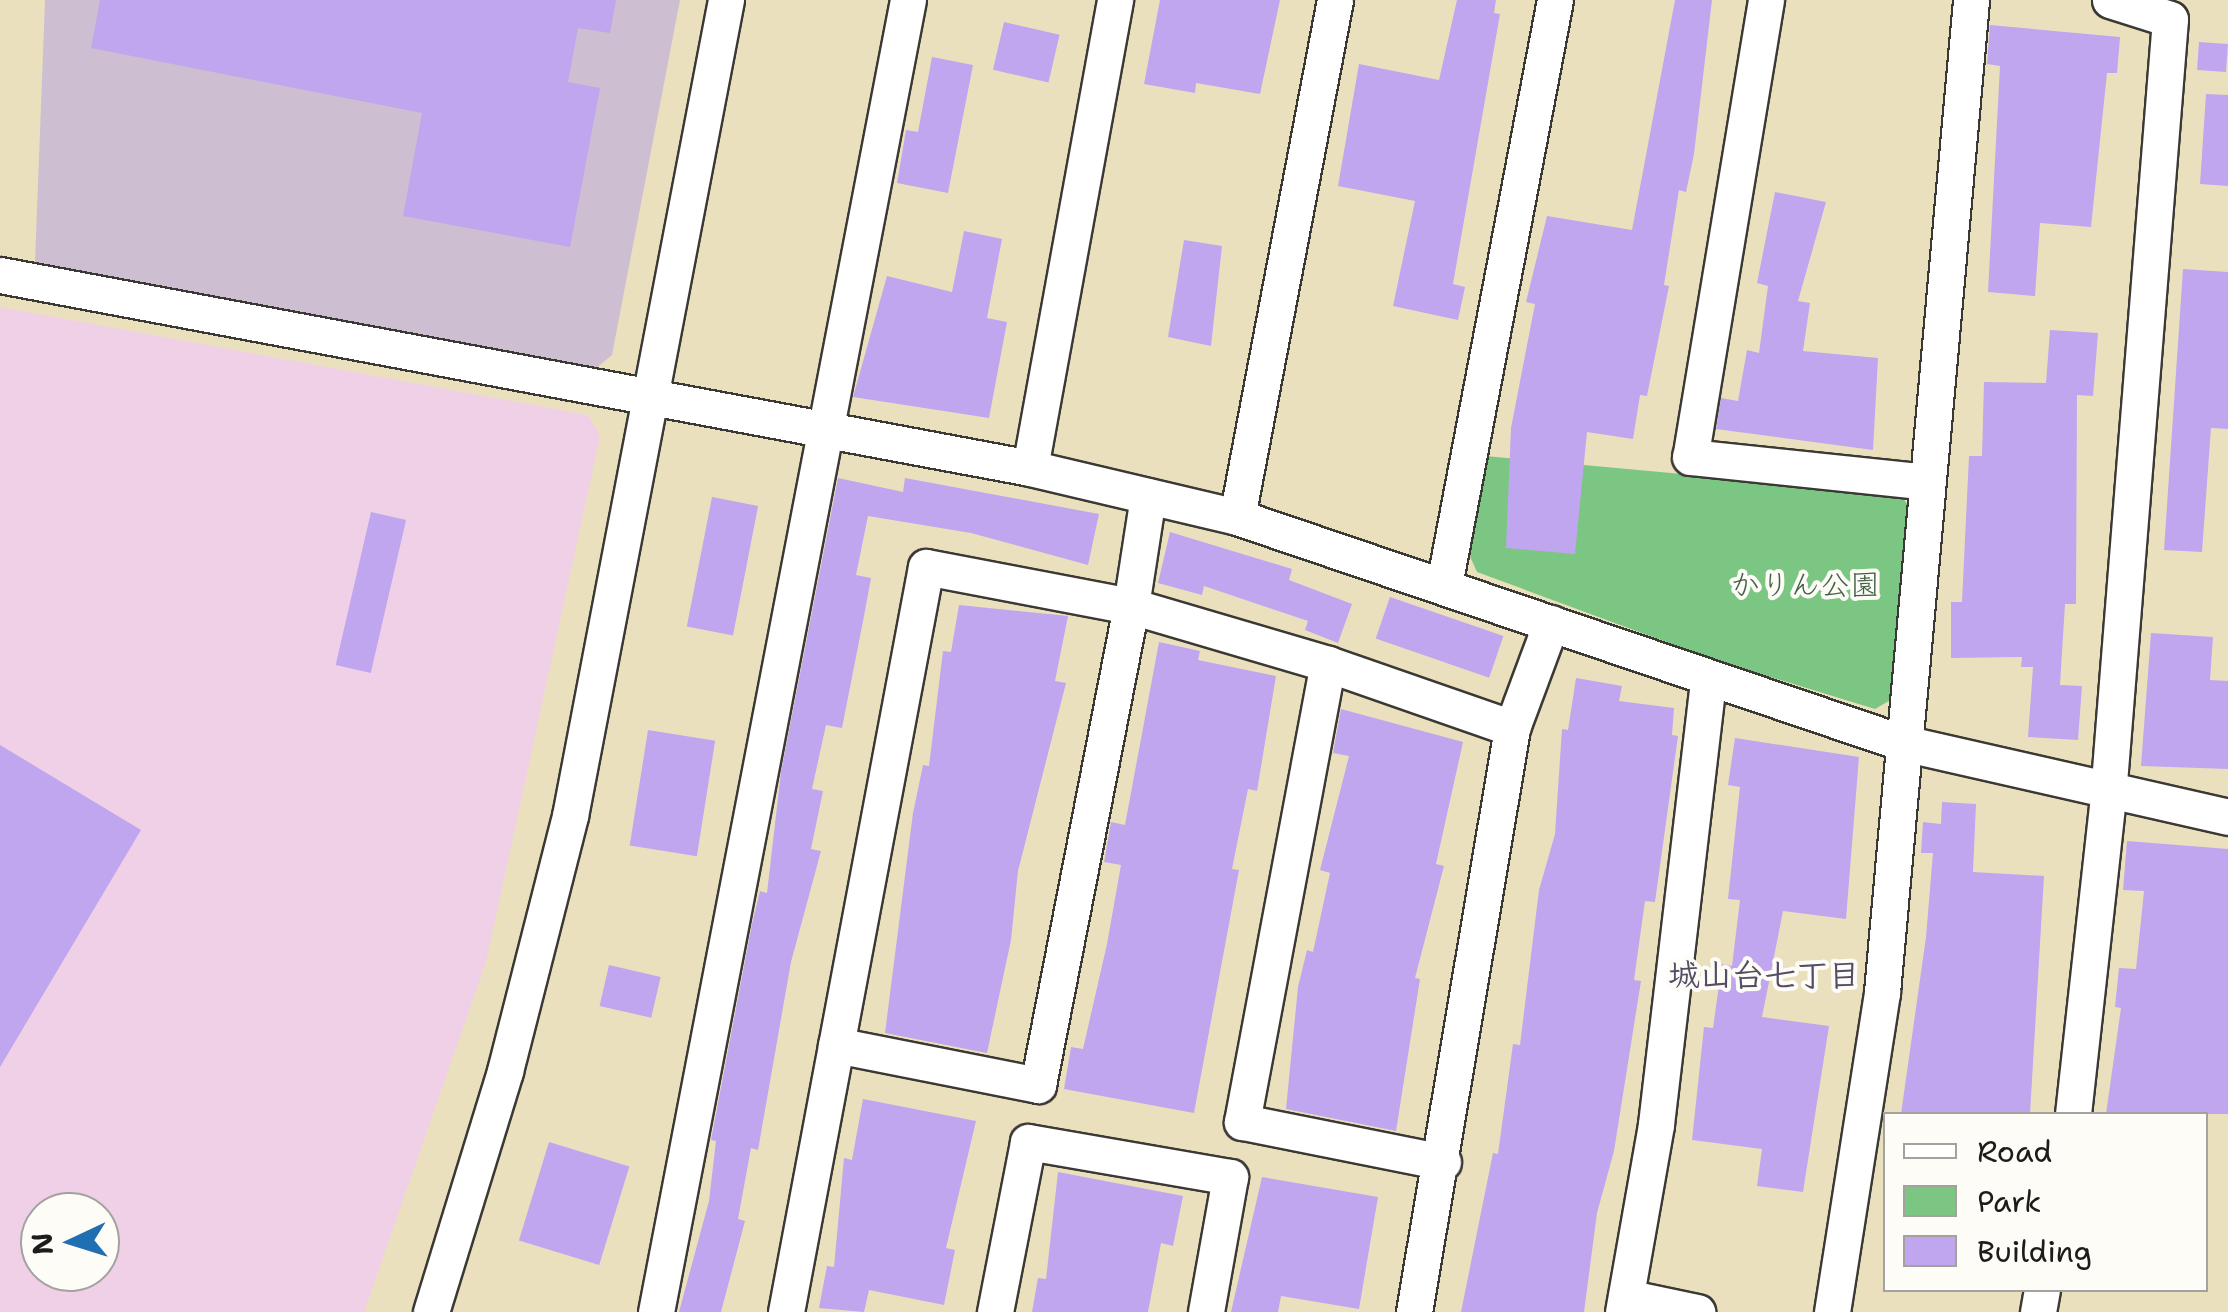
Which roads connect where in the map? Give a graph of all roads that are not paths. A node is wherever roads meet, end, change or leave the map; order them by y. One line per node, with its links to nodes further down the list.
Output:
1 (726, 0): 10 (street)
2 (908, 0): 11 (street)
3 (1115, 0): 12 (street)
4 (1335, 0): 15 (street)
5 (1555, 0): 16 (street)
6 (1766, 0): 13 (street)
7 (1971, 0): 13 (street)
8 (2110, 0): 23 (street)
9 (0, 275): 10 (street)
10 (652, 395): 11 (street); 29 (street)
11 (827, 428): 12 (street); 30 (street)
12 (1030, 468): 14 (street)
13 (1927, 482): 22 (street)
14 (1148, 496): 15 (street); 17 (street)
15 (1237, 517): 16 (street)
16 (1444, 584): 18 (street)
17 (1131, 606): 19 (street); 25 (street); 25 (street)
18 (1551, 623): 20 (street); 21 (street)
19 (1328, 664): 21 (street); 27 (street)
20 (1708, 678): 22 (street); 28 (street)
21 (1512, 728): 27 (street)
22 (1904, 743): 23 (street); 36 (street)
23 (2108, 795): 24 (street); 26 (street)
24 (2228, 818)
25 (836, 1046): 31 (street)
26 (2072, 1112)
27 (1443, 1162): 34 (street)
28 (1625, 1304): 35 (street)
29 (431, 1312)
30 (656, 1312)
31 (786, 1312)
32 (995, 1312): 33 (street)
33 (1206, 1312)
34 (1414, 1312)
35 (1698, 1312)
36 (1832, 1312)

